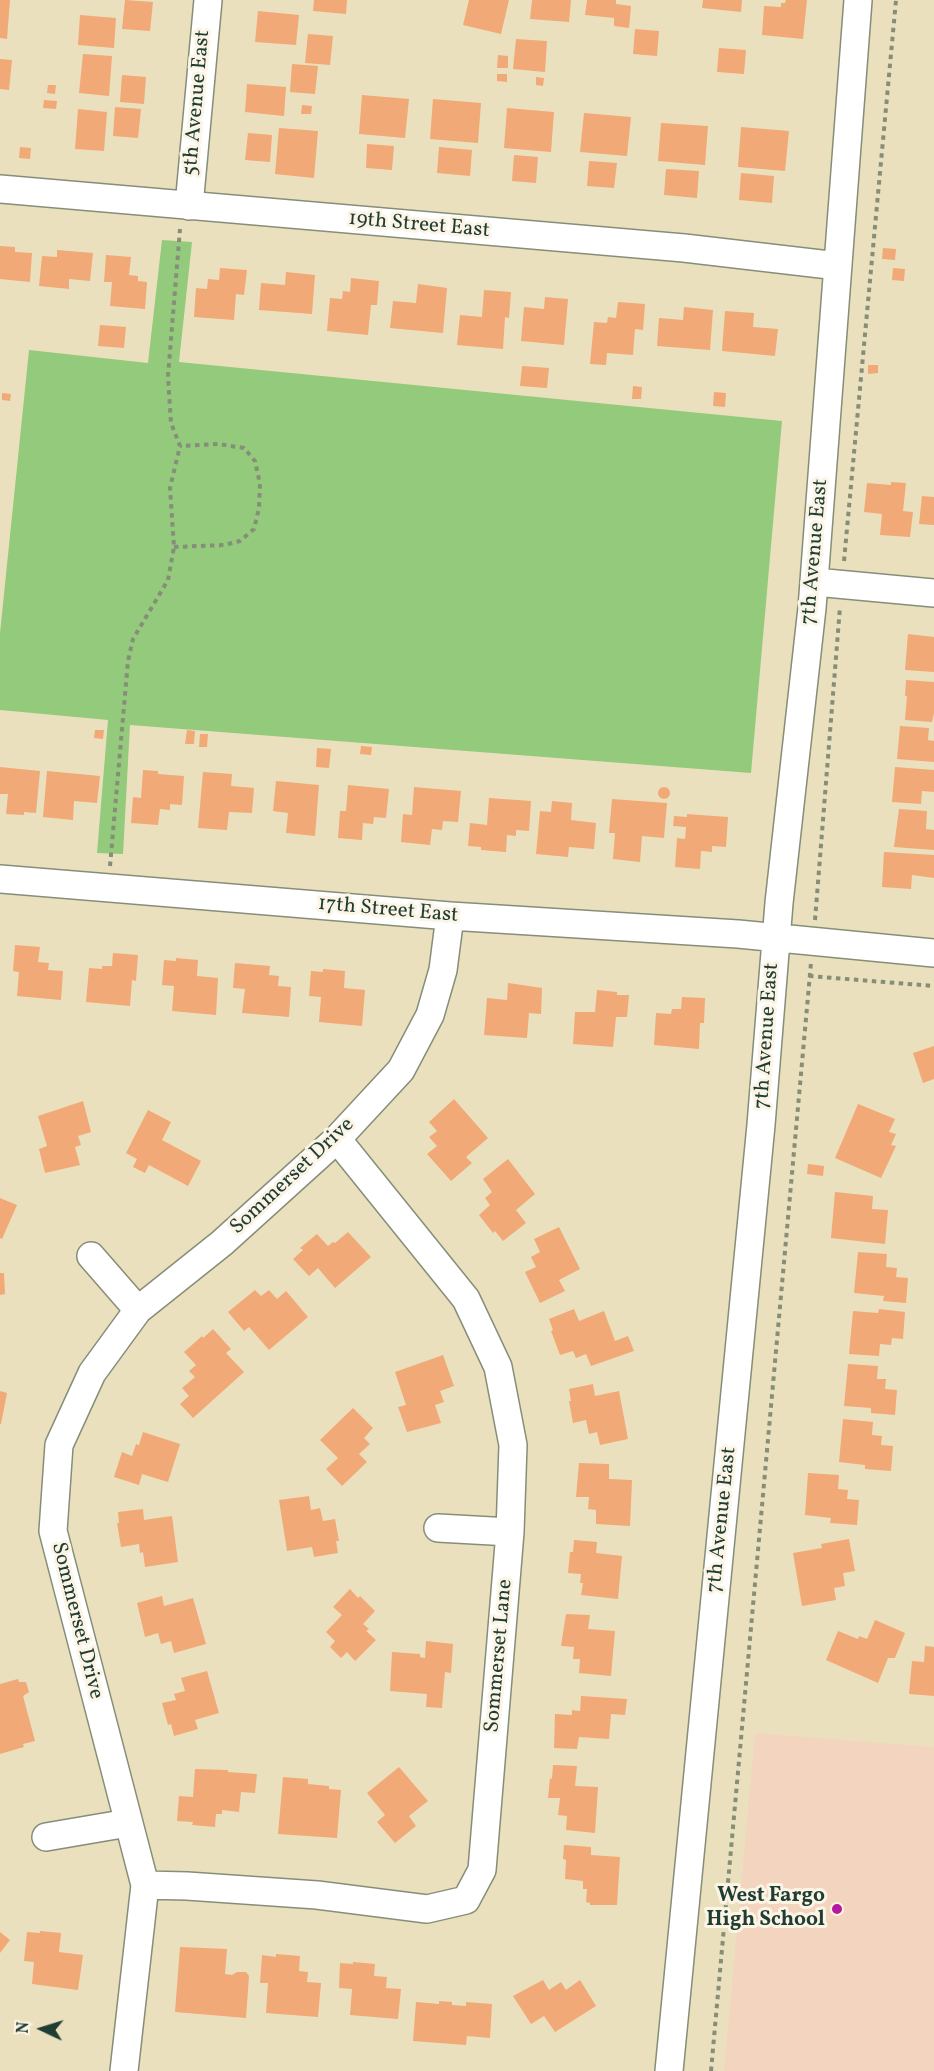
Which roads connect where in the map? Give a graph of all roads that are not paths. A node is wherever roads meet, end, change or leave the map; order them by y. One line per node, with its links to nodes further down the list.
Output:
1 (208, 0): 4 (street, 5th Avenue East)
2 (858, 0): 5 (street, 7th Avenue East)
3 (0, 189): 4 (street, 19th Street East)
4 (189, 206): 5 (street, 19th Street East)
5 (838, 266): 6 (street, 7th Avenue East)
6 (815, 582): 7 (street); 10 (street, 7th Avenue East)
7 (934, 593)
8 (0, 879): 9 (street, 17th Street East)
9 (450, 916): 10 (street, 17th Street East); 12 (street, Sommerset Drive)
10 (776, 938): 11 (street, 17th Street East); 21 (street, 7th Avenue East)
11 (934, 953)
12 (337, 1139): 14 (street, Sommerset Drive); 16 (street, Sommerset Lane)
13 (91, 1256): 14 (street)
14 (138, 1310): 17 (street, Sommerset Drive)
15 (438, 1528): 16 (street)
16 (510, 1532): 19 (street, Sommerset Lane)
17 (128, 1823): 18 (street); 19 (street, Sommerset Drive)
18 (46, 1837)
19 (144, 1885): 20 (street, Sommerset Drive)
20 (124, 2071)
21 (669, 2071)

